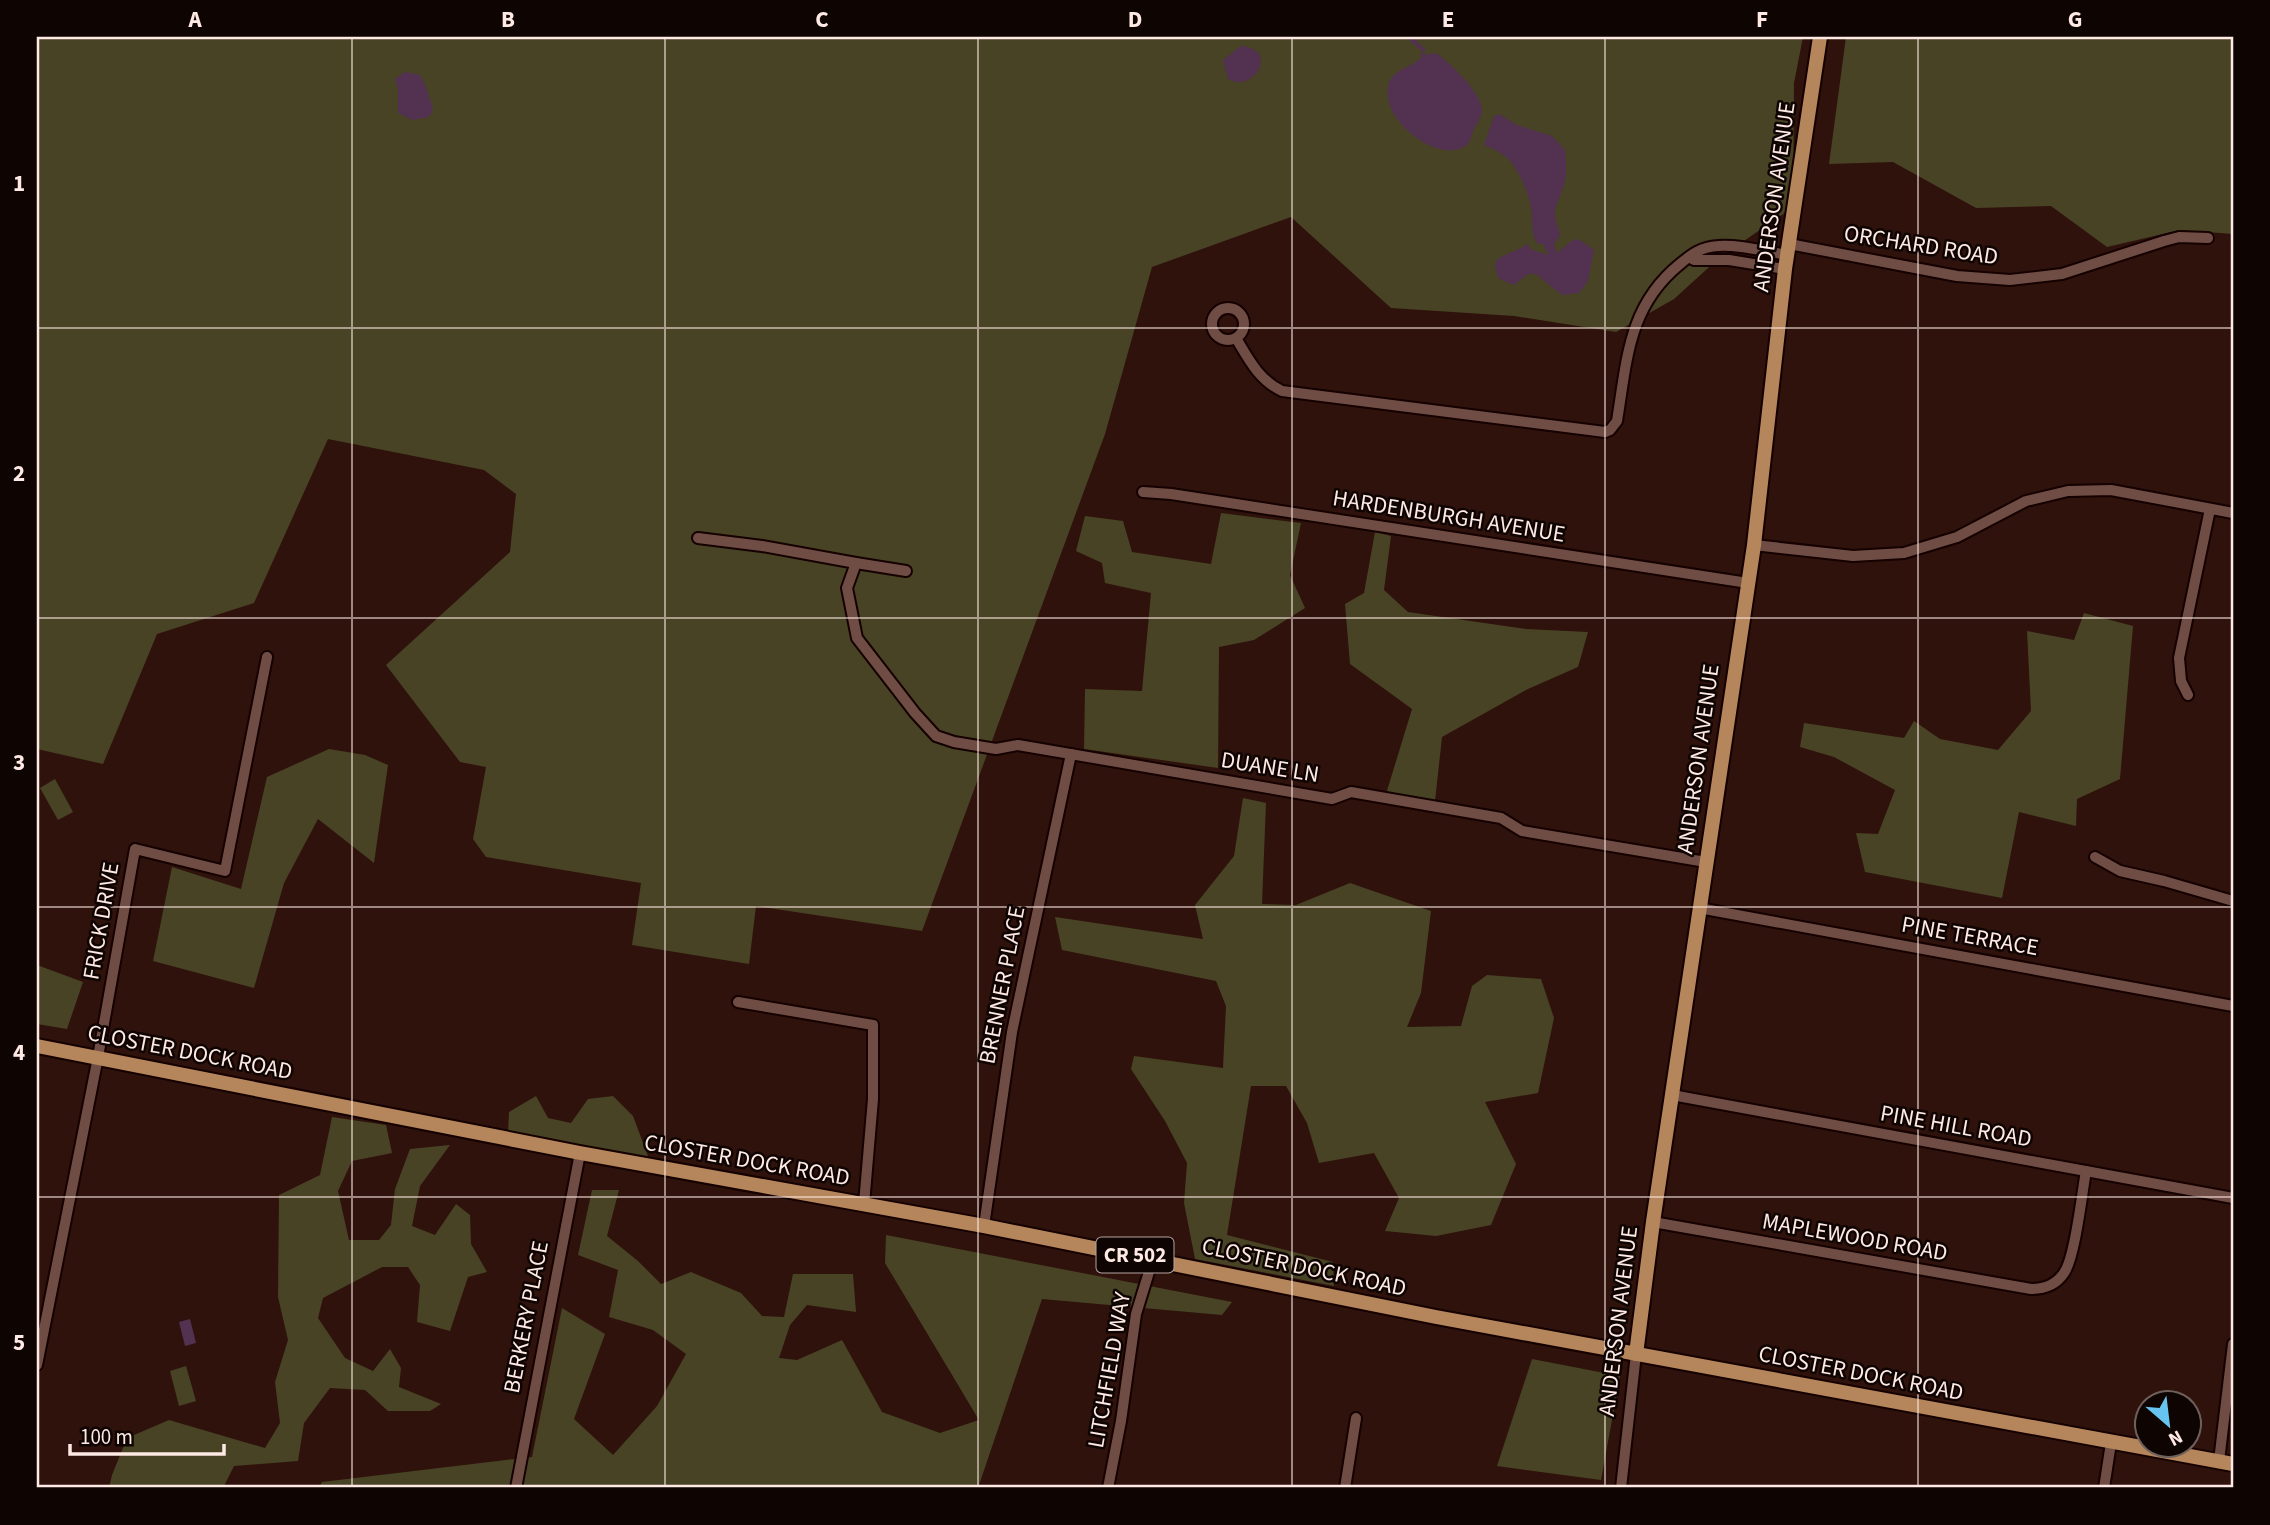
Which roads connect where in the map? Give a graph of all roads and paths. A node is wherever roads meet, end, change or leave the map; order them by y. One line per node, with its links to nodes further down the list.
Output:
1 (1820, 37): 3 (main road, ANDERSON AVENUE)
2 (2208, 238): 3 (street, ORCHARD ROAD)
3 (1787, 256): 4 (street, ORCHARD ROAD); 9 (main road, ANDERSON AVENUE)
4 (1236, 338)
5 (1143, 492): 12 (street, HARDENBURGH AVENUE)
6 (2210, 509): 7 (street); 9 (street); 14 (street)
7 (2233, 513)
8 (698, 538): 10 (street)
9 (1754, 545): 12 (main road, ANDERSON AVENUE)
10 (856, 563): 11 (street); 15 (street, DUANE LN)
11 (905, 571)
12 (1748, 583): 17 (main road, ANDERSON AVENUE)
13 (267, 657): 23 (street, FRICK DRIVE)
14 (2188, 695)
15 (1072, 754): 17 (street, DUANE LN); 30 (street, BRENNER PLACE)
16 (2095, 857): 18 (street)
17 (1706, 862): 19 (main road, ANDERSON AVENUE)
18 (2233, 901)
19 (1699, 908): 21 (street, PINE TERRACE); 24 (main road, ANDERSON AVENUE)
20 (738, 1002): 28 (street)
21 (2233, 1006)
22 (37, 1046): 23 (main road, CLOSTER DOCK ROAD / CR 502)
23 (98, 1057): 25 (main road, CLOSTER DOCK ROAD / CR 502); 34 (street)
24 (1672, 1095): 26 (street, PINE HILL ROAD); 29 (main road, ANDERSON AVENUE)
25 (580, 1153): 28 (main road, CLOSTER DOCK ROAD / CR 502); 38 (street, BERKERY PLACE)
26 (2086, 1171): 27 (street, PINE HILL ROAD); 29 (street, MAPLEWOOD ROAD)
27 (2233, 1198)
28 (864, 1203): 30 (main road, CLOSTER DOCK ROAD / CR 502)
29 (1653, 1222): 33 (main road, ANDERSON AVENUE)
30 (984, 1226): 31 (main road, CLOSTER DOCK ROAD / CR 502)
31 (1153, 1259): 33 (main road, CLOSTER DOCK ROAD / CR 502); 39 (street, LITCHFIELD WAY)
32 (2233, 1344): 37 (street)
33 (1636, 1354): 36 (main road, CLOSTER DOCK ROAD / CR 502); 41 (street, ANDERSON AVENUE)
34 (37, 1365)
35 (1356, 1418): 40 (street)
36 (2111, 1443): 37 (main road, CLOSTER DOCK ROAD / CR 502); 42 (street)
37 (2226, 1463)
38 (516, 1488)
39 (1108, 1488)
40 (1345, 1488)
41 (1621, 1488)
42 (2104, 1488)

